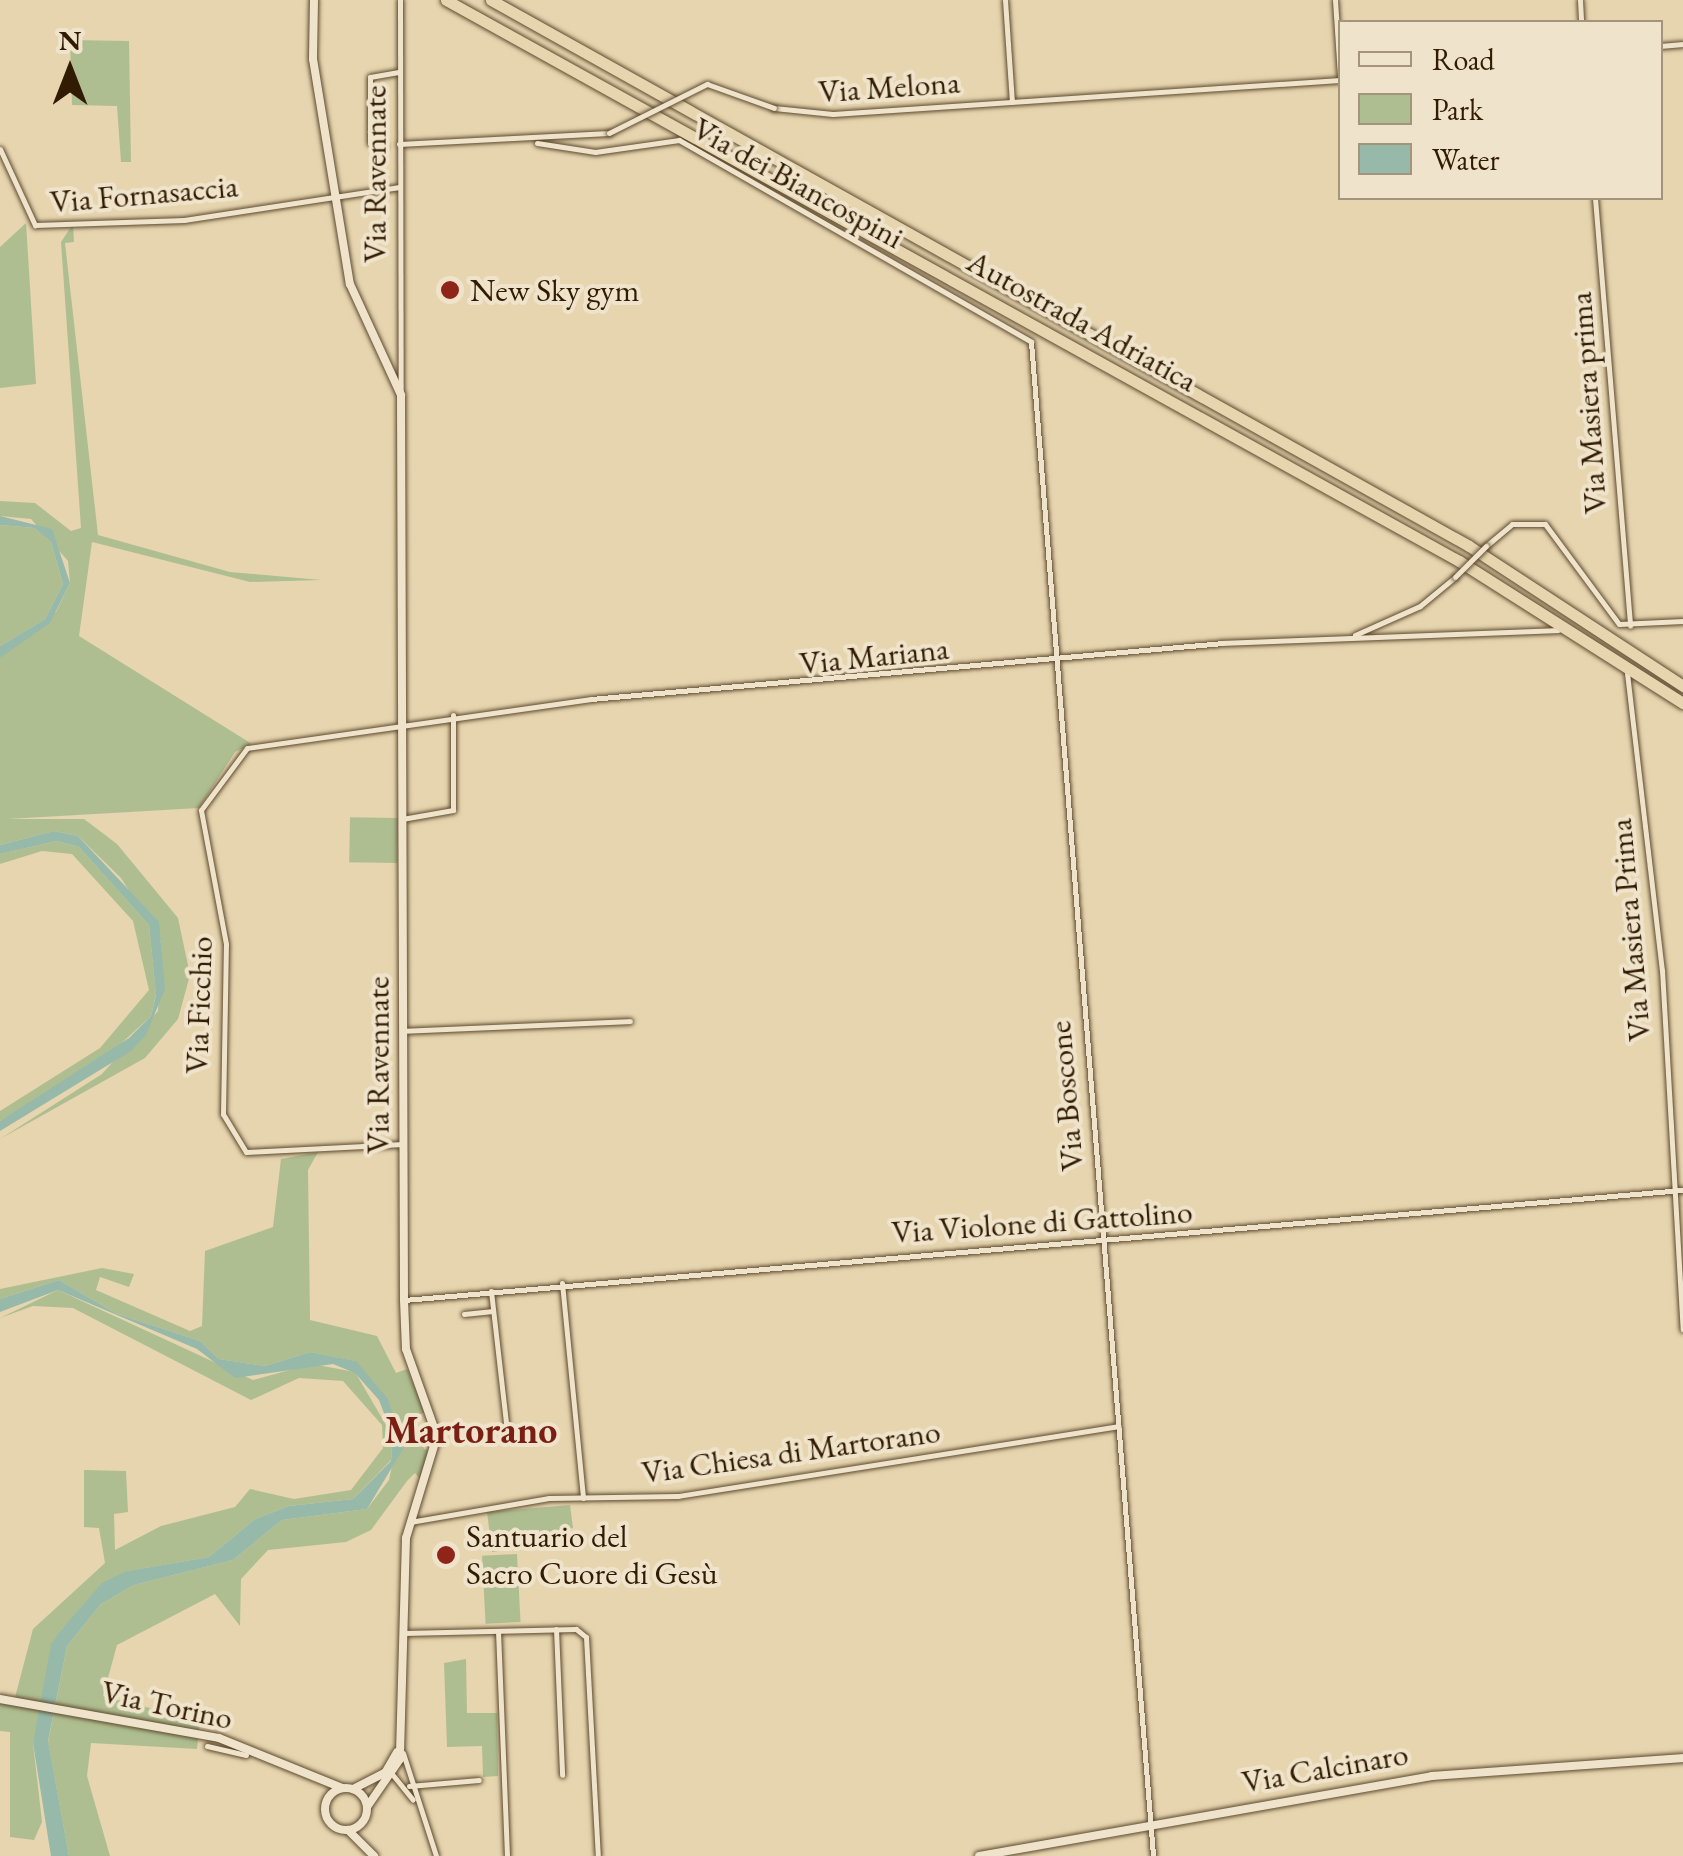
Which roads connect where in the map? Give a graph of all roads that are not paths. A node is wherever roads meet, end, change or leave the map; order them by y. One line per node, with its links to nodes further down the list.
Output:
1 (314, 0): 16 (main road, Via Ravennate)
2 (400, 0): 8 (street, Via Ravennate)
3 (446, 0): 30 (highway, Autostrada Adriatica)
4 (490, 0): 29 (highway, Autostrada Adriatica)
5 (1005, 0): 10 (street)
6 (1335, 0): 7 (street)
7 (1338, 47)
8 (399, 72): 11 (street); 12 (street, Via Ravennate)
9 (1338, 78): 10 (street, Via Melona)
10 (1012, 102): 13 (street, Via Melona, bridge)
11 (370, 126): 11 (street)
12 (399, 144): 13 (street, Via Melona); 15 (street, Via Ravennate)
13 (536, 144): 18 (street, Via dei Biancospini)
14 (0, 149): 16 (street, Via Fornasaccia)
15 (400, 187): 16 (street, Via Fornasaccia); 19 (street, Via Ravennate)
16 (334, 190): 20 (main road, Via Ravennate)
17 (1595, 200): 22 (street, Via Masiera prima)
18 (1024, 334): 28 (street, Via Boscone)
19 (402, 348): 20 (street); 21 (street, Via Ravennate)
20 (388, 362): 21 (main road, Via Ravennate)
21 (401, 395): 32 (main road, Via Ravennate)
22 (1628, 605): 23 (street); 25 (street, Via Masiera prima)
23 (1611, 617): 25 (street); 27 (street, Via Mariana, bridge)
24 (1683, 622): 25 (street)
25 (1630, 626)
26 (1556, 629): 27 (street, Via Mariana); 38 (street, Via Masiera Prima)
27 (1352, 636): 28 (street, Via Mariana)
28 (1056, 660): 31 (street, Via Mariana); 39 (street, Via Boscone)
29 (1683, 686)
30 (1683, 703)
31 (453, 714): 32 (street, Via Mariana); 33 (street)
32 (401, 722): 33 (main road, Via Ravennate); 36 (street, Via Ficchio)
33 (402, 819): 35 (main road, Via Ravennate)
34 (630, 1021): 35 (street)
35 (402, 1030): 36 (main road, Via Ravennate)
36 (403, 1144): 42 (main road, Via Ravennate)
37 (1683, 1190): 38 (street, Via Violone di Gattolino)
38 (1670, 1191): 39 (street, Via Violone di Gattolino); 45 (street, Via Masiera Prima)
39 (1104, 1240): 40 (street, Via Violone di Gattolino); 46 (street, Via Boscone)
40 (562, 1283): 41 (street, Via Violone di Gattolino); 48 (street)
41 (491, 1291): 42 (street, Via Violone di Gattolino); 43 (street)
42 (404, 1300): 49 (main road, Via Ravennate)
43 (492, 1311): 44 (street); 47 (street)
44 (464, 1314)
45 (1683, 1329)
46 (1118, 1426): 48 (street, Via Chiesa di Martorano); 73 (street, Via Boscone)
47 (507, 1432)
48 (583, 1498): 49 (street, Via Chiesa di Martorano)
49 (410, 1522): 52 (main road, Via Ravennate)
50 (556, 1629): 51 (street); 62 (street); 78 (street)
51 (498, 1631): 52 (street); 77 (street)
52 (404, 1633): 54 (main road, Via Ravennate)
53 (0, 1699): 55 (main road, Via Torino)
54 (402, 1724): 56 (main road, Via Ravennate); 61 (main road, Via Ravennate)
55 (238, 1745): 58 (street); 65 (main road, Via Torino)
56 (402, 1745): 61 (main road, Via Ravennate); 64 (street, Via Ravennate)
57 (207, 1746): 58 (street)
58 (227, 1750): 59 (street)
59 (246, 1755)
60 (1683, 1758): 73 (main road, Via Calcinaro)
61 (389, 1774): 64 (street); 66 (street); 66 (street, Via Ravennate); 68 (main road); 71 (main road, Via Ravennate)
62 (562, 1775)
63 (480, 1780): 64 (street)
64 (407, 1782): 69 (street, Via Ravennate)
65 (316, 1784): 67 (main road, Via Torino); 70 (main road)
66 (399, 1786): 69 (street, Via Ravennate)
67 (342, 1788): 68 (main road); 70 (main road)
68 (353, 1788): 71 (main road)
69 (415, 1802): 76 (street, Via Ravennate)
70 (325, 1805): 74 (main road)
71 (368, 1807): 72 (main road)
72 (366, 1818): 74 (main road); 75 (main road)
73 (1152, 1823): 79 (main road, Via Calcinaro); 80 (street, Via Boscone)
74 (348, 1830): 75 (main road)
75 (371, 1852)
76 (436, 1856)
77 (507, 1856)
78 (598, 1856)
79 (979, 1856)
80 (1153, 1856)

